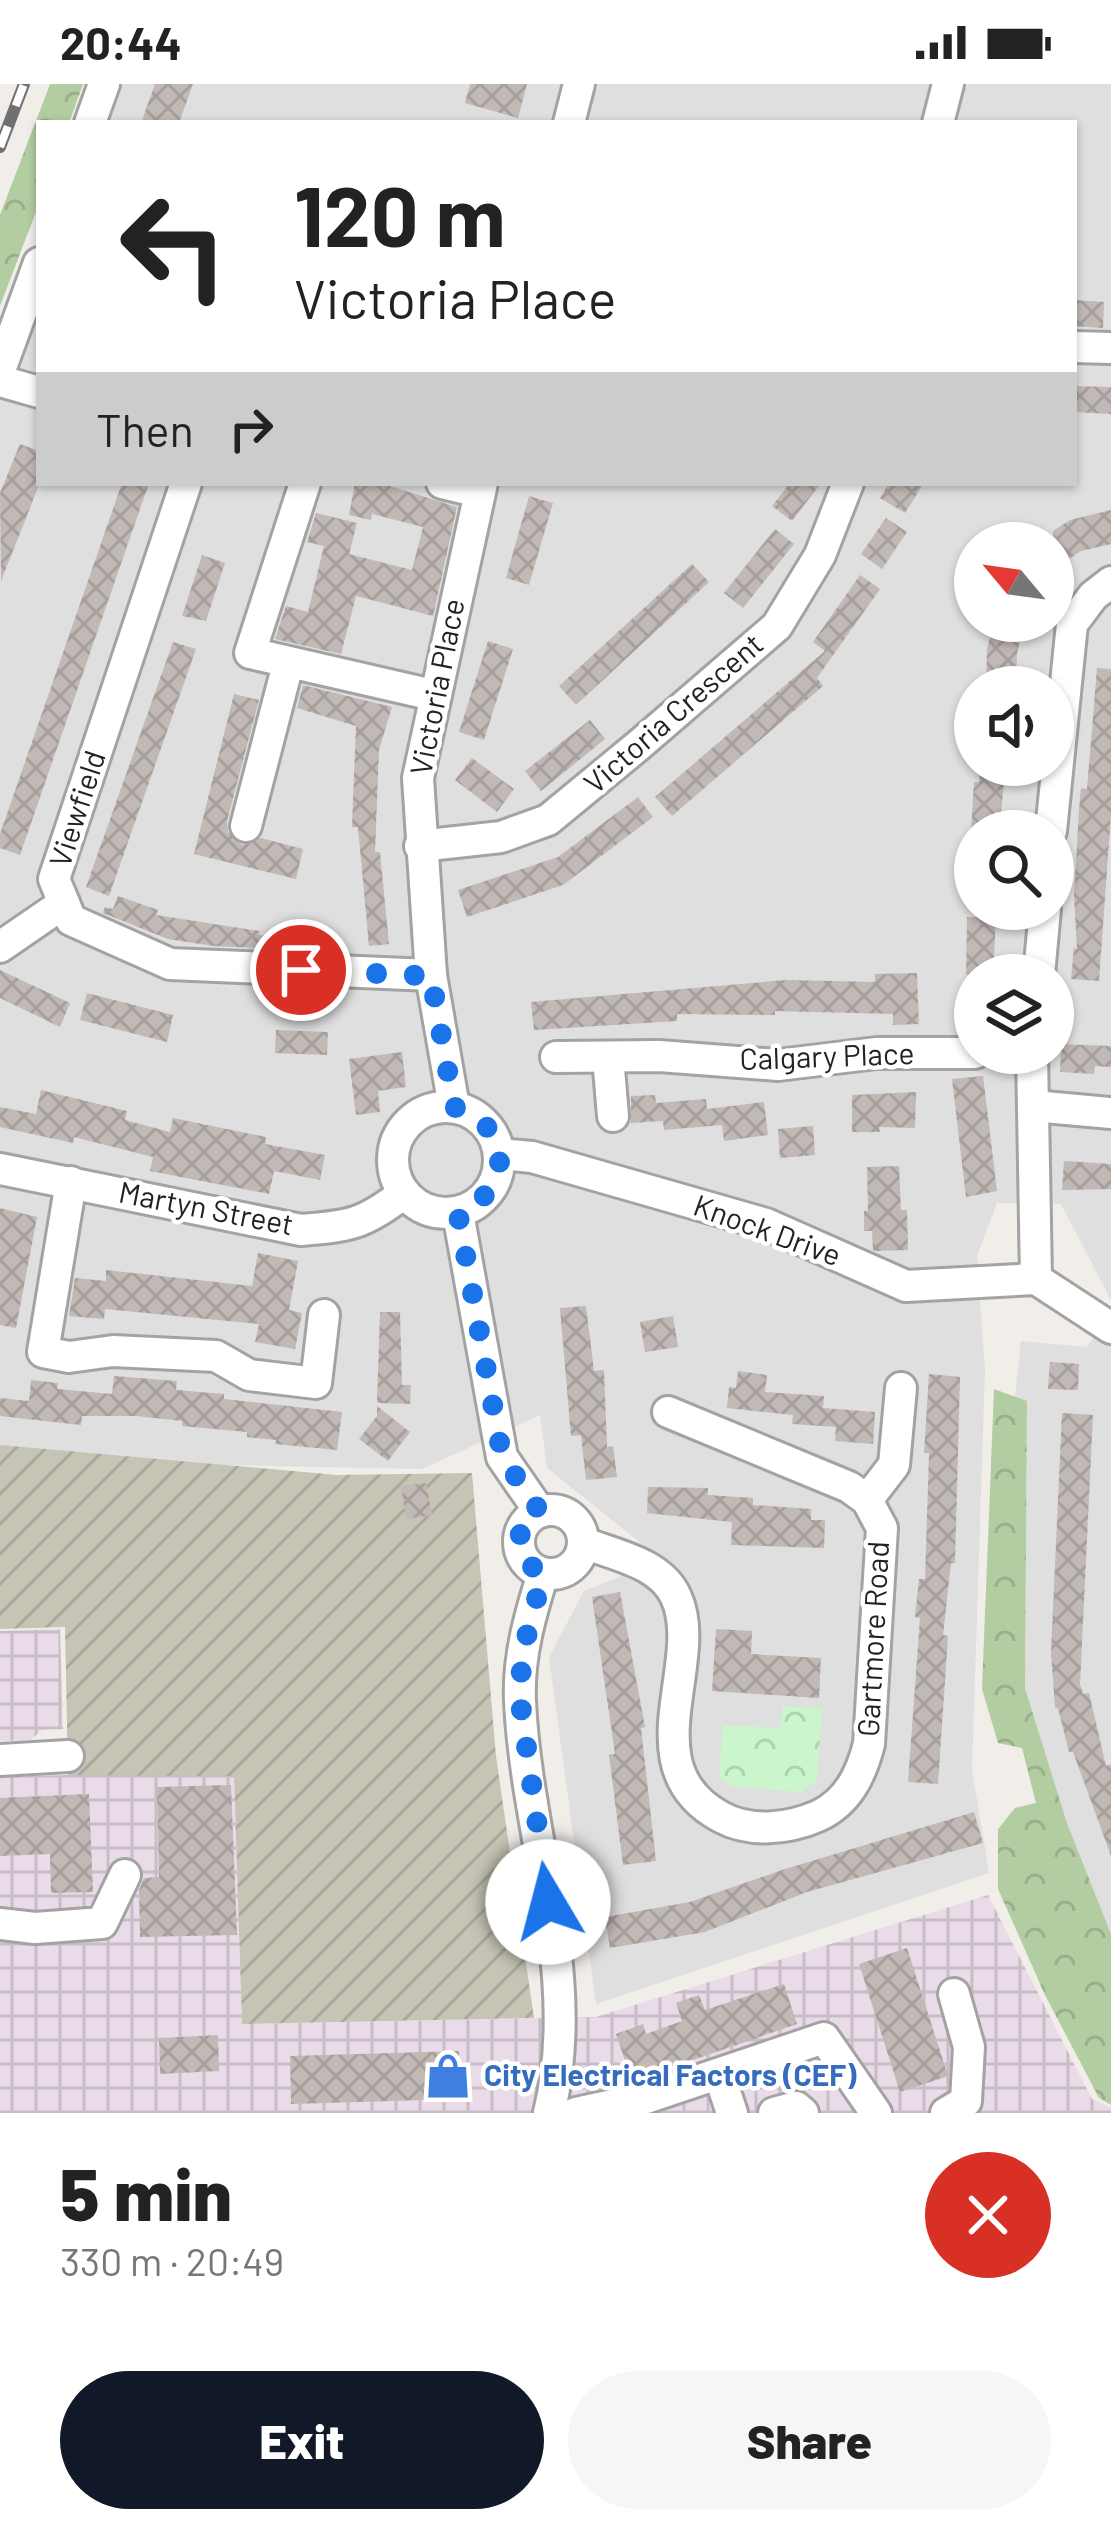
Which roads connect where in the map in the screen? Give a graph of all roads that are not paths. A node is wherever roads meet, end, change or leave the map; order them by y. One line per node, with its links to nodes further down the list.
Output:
1 (104, 84): 4 (street)
2 (579, 84): 5 (street)
3 (948, 84): 6 (street)
4 (91, 120)
5 (570, 120)
6 (939, 120)
7 (36, 271): 10 (street)
8 (1077, 347): 9 (street)
9 (1111, 348)
10 (0, 370)
11 (0, 381): 12 (street)
12 (36, 391)
13 (185, 486): 23 (street, Viewfield)
14 (304, 486): 18 (street)
15 (847, 486): 22 (street, Victoria Crescent)
16 (481, 488): 19 (street, Victoria Place)
17 (1111, 582): 20 (street)
18 (288, 664): 19 (street); 21 (street)
19 (433, 695): 22 (street, Victoria Place)
20 (1054, 810)
21 (246, 826)
22 (421, 846): 25 (street, Victoria Place)
23 (64, 903): 24 (street); 25 (street, Viewfield)
24 (0, 946)
25 (431, 976): 31 (street, Victoria Place)
26 (954, 1053): 27 (street, Calgary Place)
27 (608, 1057): 28 (street, Calgary Place); 33 (street)
28 (556, 1058)
29 (1032, 1074): 30 (street)
30 (1033, 1106): 32 (street); 39 (street)
31 (454, 1107): 34 (street); 37 (street)
32 (1111, 1113)
33 (613, 1116)
34 (500, 1154): 38 (street); 39 (street, Knock Drive)
35 (0, 1169): 36 (street, Martyn Street)
36 (71, 1182): 37 (street, Martyn Street); 40 (street)
37 (404, 1193): 38 (street)
38 (458, 1213): 45 (street)
39 (1036, 1279): 41 (street)
40 (324, 1315)
41 (1111, 1328)
42 (902, 1388): 44 (street)
43 (668, 1412): 44 (street, Gartmore Road)
44 (866, 1500): 46 (street, Gartmore Road)
45 (540, 1512): 46 (street); 47 (street)
46 (584, 1543): 47 (street)
47 (543, 1574): 54 (street)
48 (68, 1756): 49 (street)
49 (0, 1760)
50 (125, 1875): 51 (street)
51 (0, 1924)
52 (954, 1994): 60 (street)
53 (719, 2074): 55 (street); 56 (street); 59 (street)
54 (549, 2113)
55 (576, 2113)
56 (732, 2113)
57 (774, 2113): 58 (street)
58 (803, 2113)
59 (876, 2113)
60 (946, 2113)

